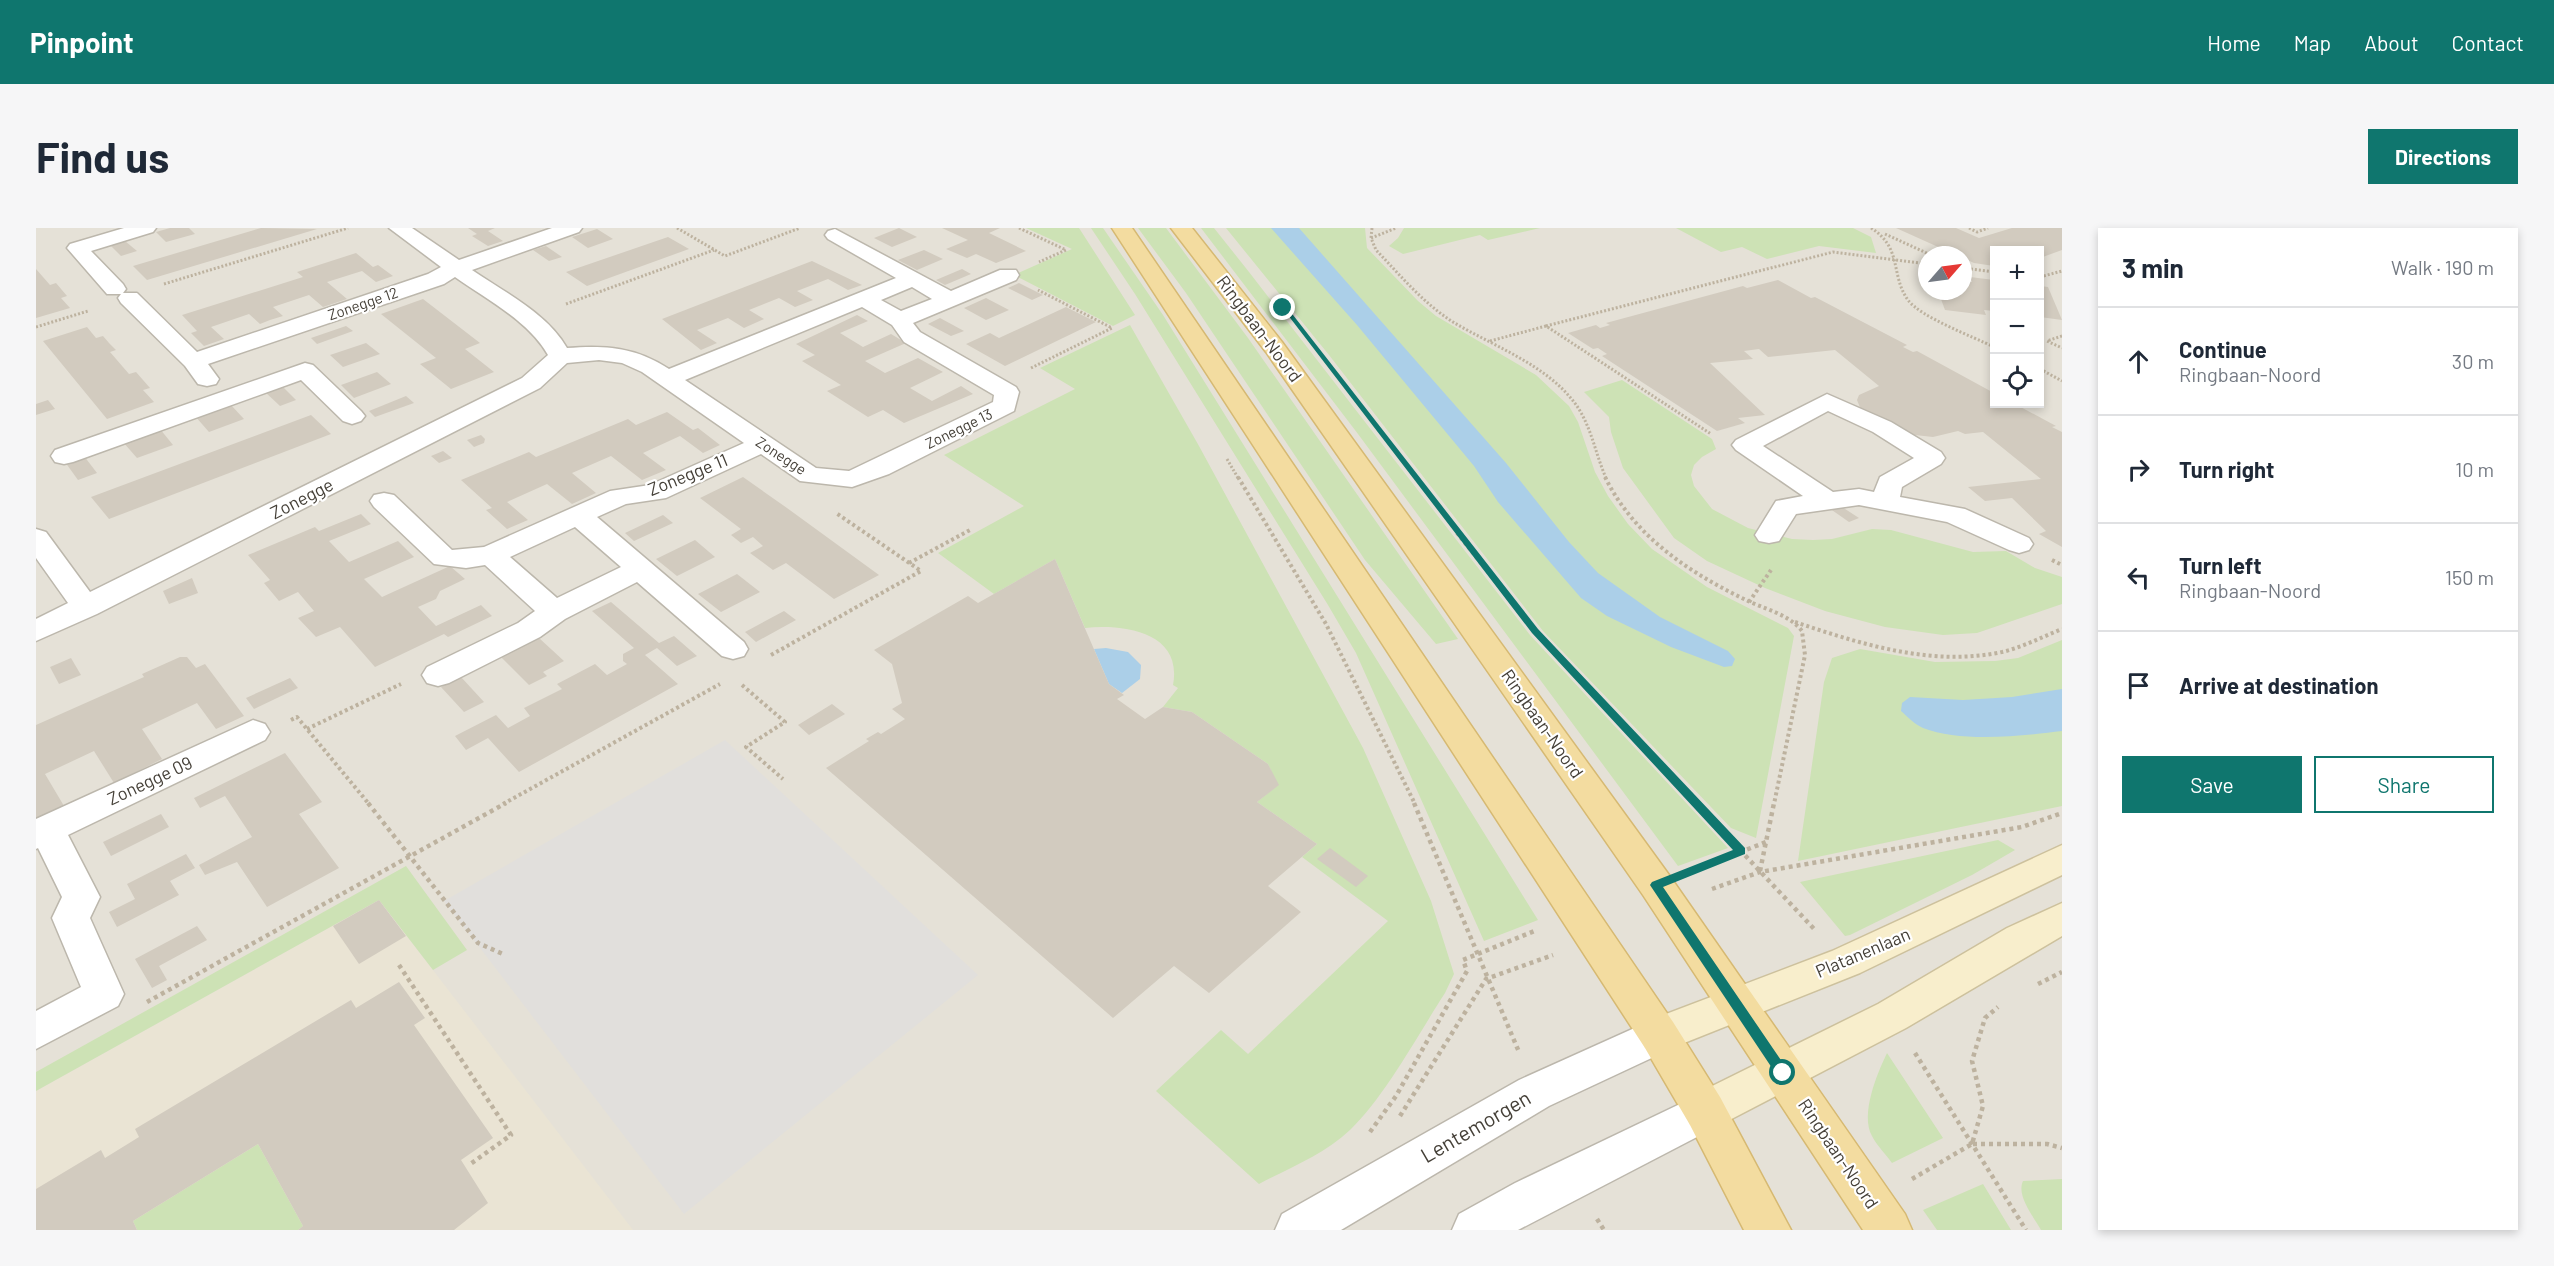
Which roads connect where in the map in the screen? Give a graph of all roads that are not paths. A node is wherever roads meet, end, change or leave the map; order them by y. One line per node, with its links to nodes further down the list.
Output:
1 (399, 228): 7 (street)
2 (572, 228): 7 (street, Zonegge 12)
3 (1122, 228): 43 (main road)
4 (1181, 228): 41 (main road, Ringbaan-Noord)
5 (133, 230): 15 (street)
6 (835, 236): 9 (street)
7 (456, 268): 13 (street, Zonegge 12); 14 (street)
8 (1008, 275): 11 (street)
9 (913, 279): 10 (street); 11 (street)
10 (863, 299): 12 (street, Zonegge 13); 17 (street)
11 (950, 300): 12 (street)
12 (900, 320): 22 (street, Zonegge 13)
13 (270, 336): 15 (street, Zonegge 12); 16 (street)
14 (560, 356): 17 (street, Zonegge); 32 (street, Zonegge)
15 (193, 362): 18 (street)
16 (305, 370): 18 (street); 19 (street)
17 (668, 378): 20 (street, Zonegge)
18 (222, 398): 21 (street)
19 (352, 416)
20 (763, 444): 22 (street, Zonegge); 26 (street, Zonegge 11)
21 (64, 456)
22 (880, 468)
23 (384, 501): 30 (street, Zonegge 11)
24 (1828, 501): 25 (street); 25 (street); 27 (street)
25 (1886, 502): 29 (street)
26 (579, 516): 30 (street, Zonegge 11); 31 (street)
27 (1769, 535)
28 (36, 538): 32 (street)
29 (2019, 544)
30 (491, 555): 33 (street)
31 (640, 569): 33 (street); 35 (street)
32 (86, 607): 34 (street, Zonegge)
33 (554, 612): 36 (street)
34 (36, 631)
35 (733, 663)
36 (438, 675)
37 (254, 732): 38 (street, Zonegge 09)
38 (41, 832): 42 (street, Zonegge 09)
39 (2062, 859): 41 (street, Platanenlaan)
40 (2062, 918): 44 (street)
41 (1736, 1003): 43 (street, Platanenlaan); 44 (main road, Ringbaan-Noord)
42 (36, 1031)
43 (1659, 1035): 45 (main road); 47 (street, Lentemorgen)
44 (1783, 1073): 45 (street); 46 (main road, Ringbaan-Noord)
45 (1705, 1111): 48 (street); 49 (main road)
46 (1880, 1216)
47 (1298, 1230)
48 (1475, 1230)
49 (1768, 1230)

